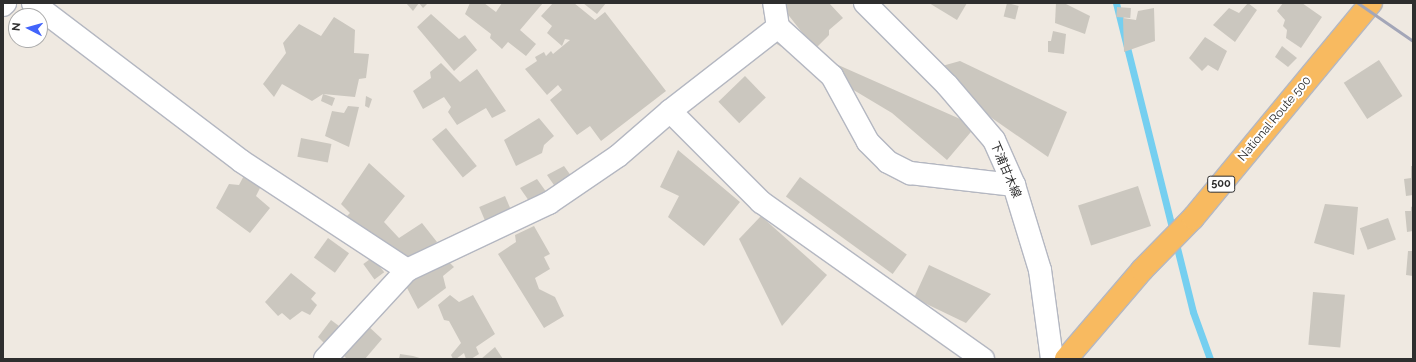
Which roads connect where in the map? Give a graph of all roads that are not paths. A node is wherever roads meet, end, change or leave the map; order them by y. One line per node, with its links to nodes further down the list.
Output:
1 (33, 3): 8 (street)
2 (774, 3): 5 (street)
3 (865, 3): 7 (street, 下浦甘木線)
4 (1371, 3): 12 (highway, National Route 500 / 500)
5 (778, 27): 6 (street); 7 (street)
6 (670, 111): 8 (street); 10 (street)
7 (1014, 185): 11 (street, 下浦甘木線)
8 (406, 270): 9 (street)
9 (325, 359)
10 (983, 359)
11 (1052, 359)
12 (1066, 359)

